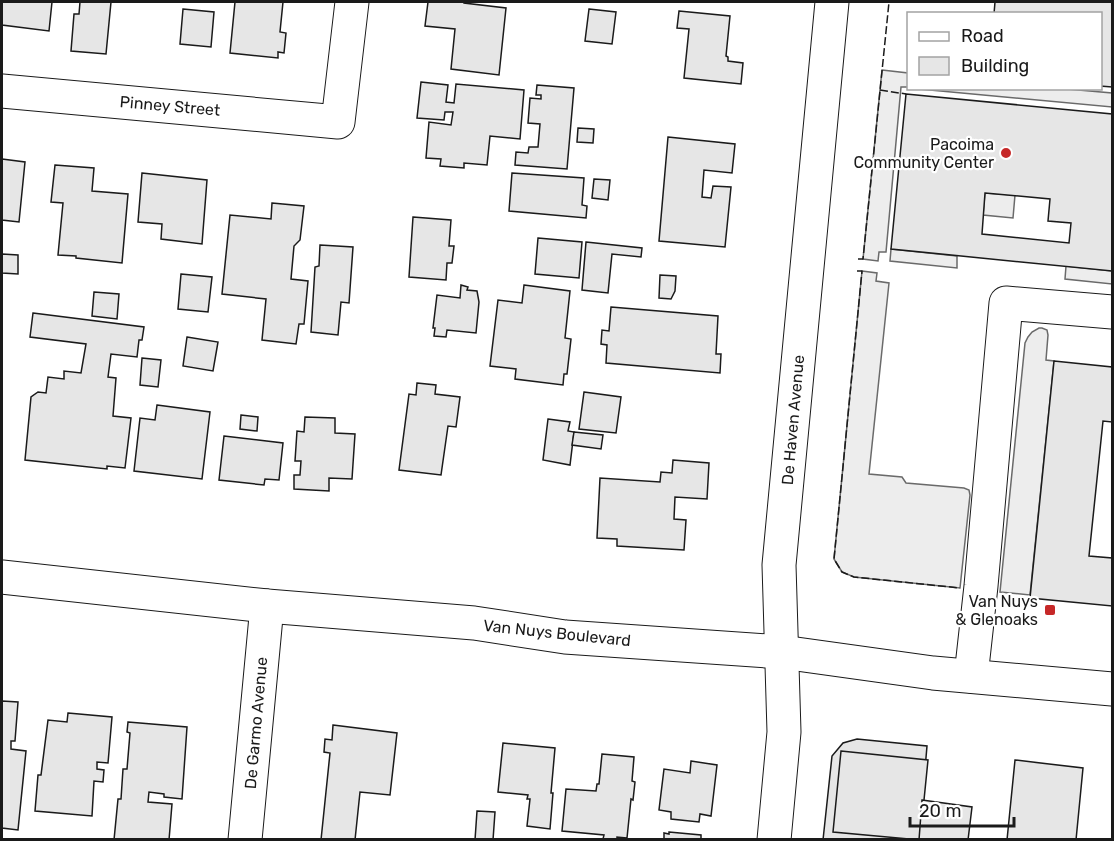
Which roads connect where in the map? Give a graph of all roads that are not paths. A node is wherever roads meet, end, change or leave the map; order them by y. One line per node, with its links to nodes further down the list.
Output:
1 (352, 2): 3 (street, Pinney Street)
2 (831, 2): 7 (street, De Haven Avenue)
3 (2, 91)
4 (1113, 312): 8 (street)
5 (2, 577): 6 (street, Van Nuys Boulevard)
6 (267, 606): 7 (street, Van Nuys Boulevard); 10 (street, De Garmo Avenue)
7 (782, 651): 8 (street, Van Nuys Boulevard); 11 (street, De Haven Avenue)
8 (971, 676): 9 (street, Van Nuys Boulevard)
9 (1113, 689)
10 (245, 840)
11 (774, 840)

